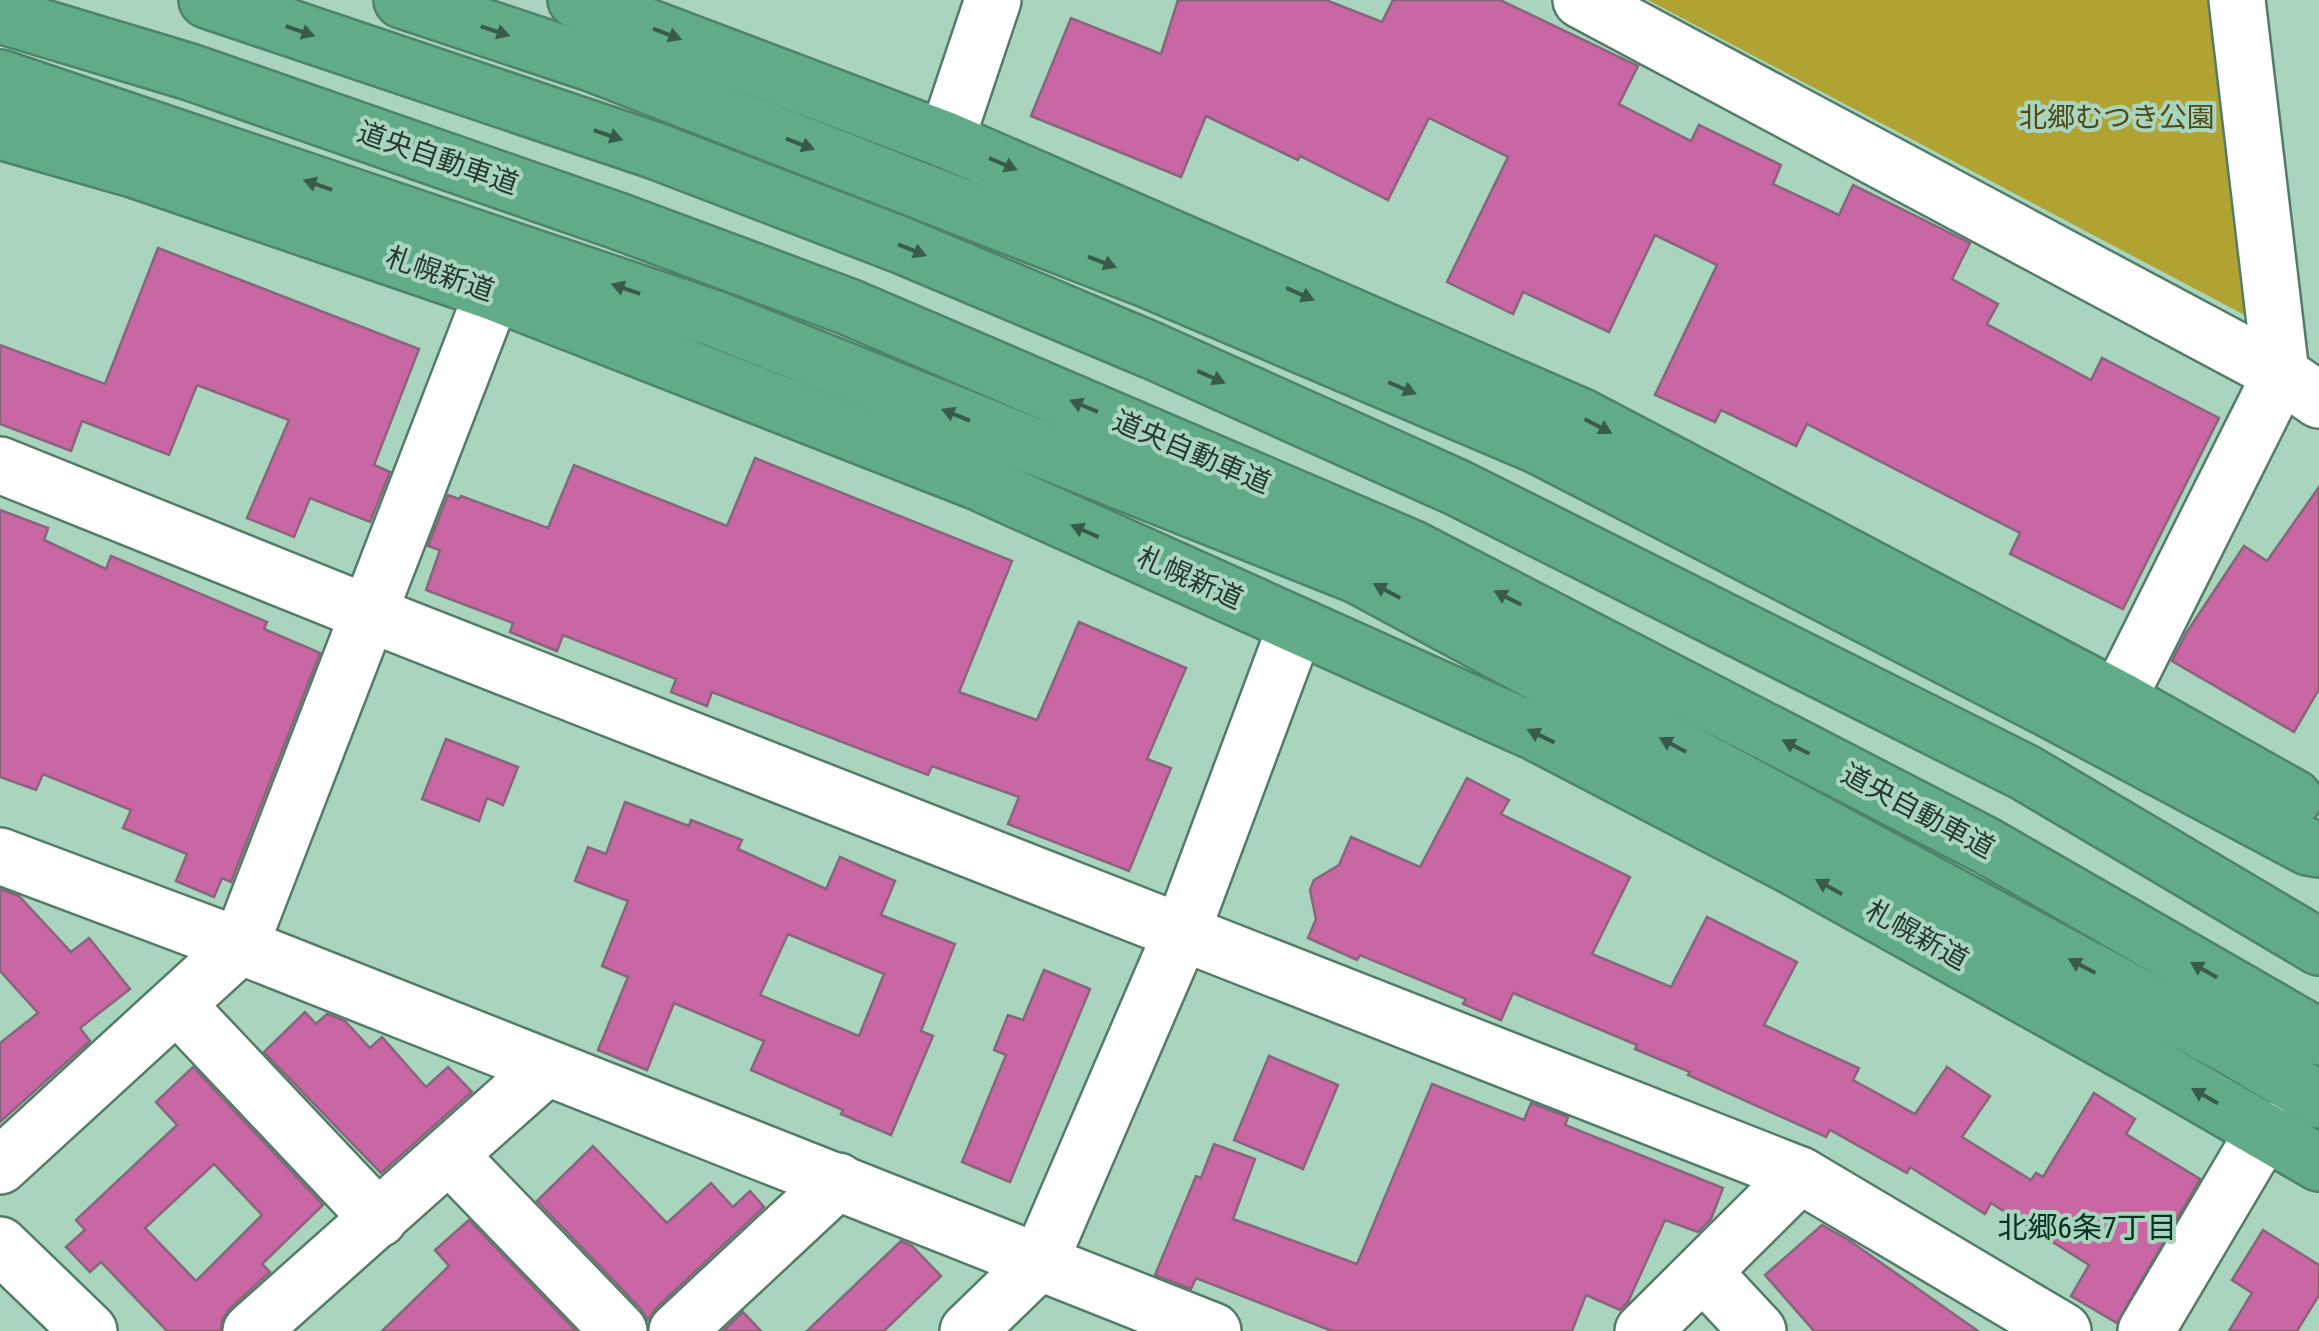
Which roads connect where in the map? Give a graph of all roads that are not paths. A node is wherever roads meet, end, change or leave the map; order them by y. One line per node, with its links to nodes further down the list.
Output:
1 (207, 0): 22 (highway, one-way to 22)
2 (402, 0): 18 (highway, one-way to 18)
3 (576, 0): 10 (highway, one-way to 10)
4 (993, 0): 10 (street)
5 (1582, 0): 12 (street)
6 (2236, 0): 12 (street)
7 (0, 15): 24 (highway, 道央自動車道, one-way to 7)
8 (0, 78): 26 (highway, one-way to 8)
9 (0, 131): 11 (highway, 札幌新道)
10 (946, 140): 16 (highway, one-way to 16)
11 (493, 292): 14 (street); 15 (highway, 札幌新道, one-way to 11)
12 (2300, 387): 16 (street)
13 (0, 465): 14 (street)
14 (370, 614): 20 (street); 21 (street)
15 (1296, 626): 20 (street); 27 (highway, 札幌新道, one-way to 15)
16 (2118, 699): 17 (highway)
17 (2319, 813)
18 (2319, 849)
19 (0, 856): 21 (street)
20 (1181, 934): 31 (street); 35 (street)
21 (240, 946): 23 (street); 25 (street)
22 (2319, 947)
23 (178, 1006): 30 (street); 33 (street)
24 (2319, 1036)
25 (546, 1068): 28 (street); 32 (street)
26 (2319, 1100)
27 (2265, 1130): 29 (highway, 札幌新道); 46 (street)
28 (449, 1155): 33 (street); 39 (street)
29 (2319, 1164)
30 (0, 1166)
31 (1800, 1175): 36 (street); 45 (street)
32 (838, 1181): 35 (street); 40 (street)
33 (379, 1219): 38 (street)
34 (0, 1245): 37 (street)
35 (1040, 1261): 41 (street); 42 (street)
36 (1704, 1273): 43 (street); 44 (street)
37 (89, 1331)
38 (251, 1331)
39 (619, 1331)
40 (677, 1331)
41 (968, 1331)
42 (1214, 1331)
43 (1643, 1331)
44 (1758, 1331)
45 (2062, 1331)
46 (2146, 1331)

